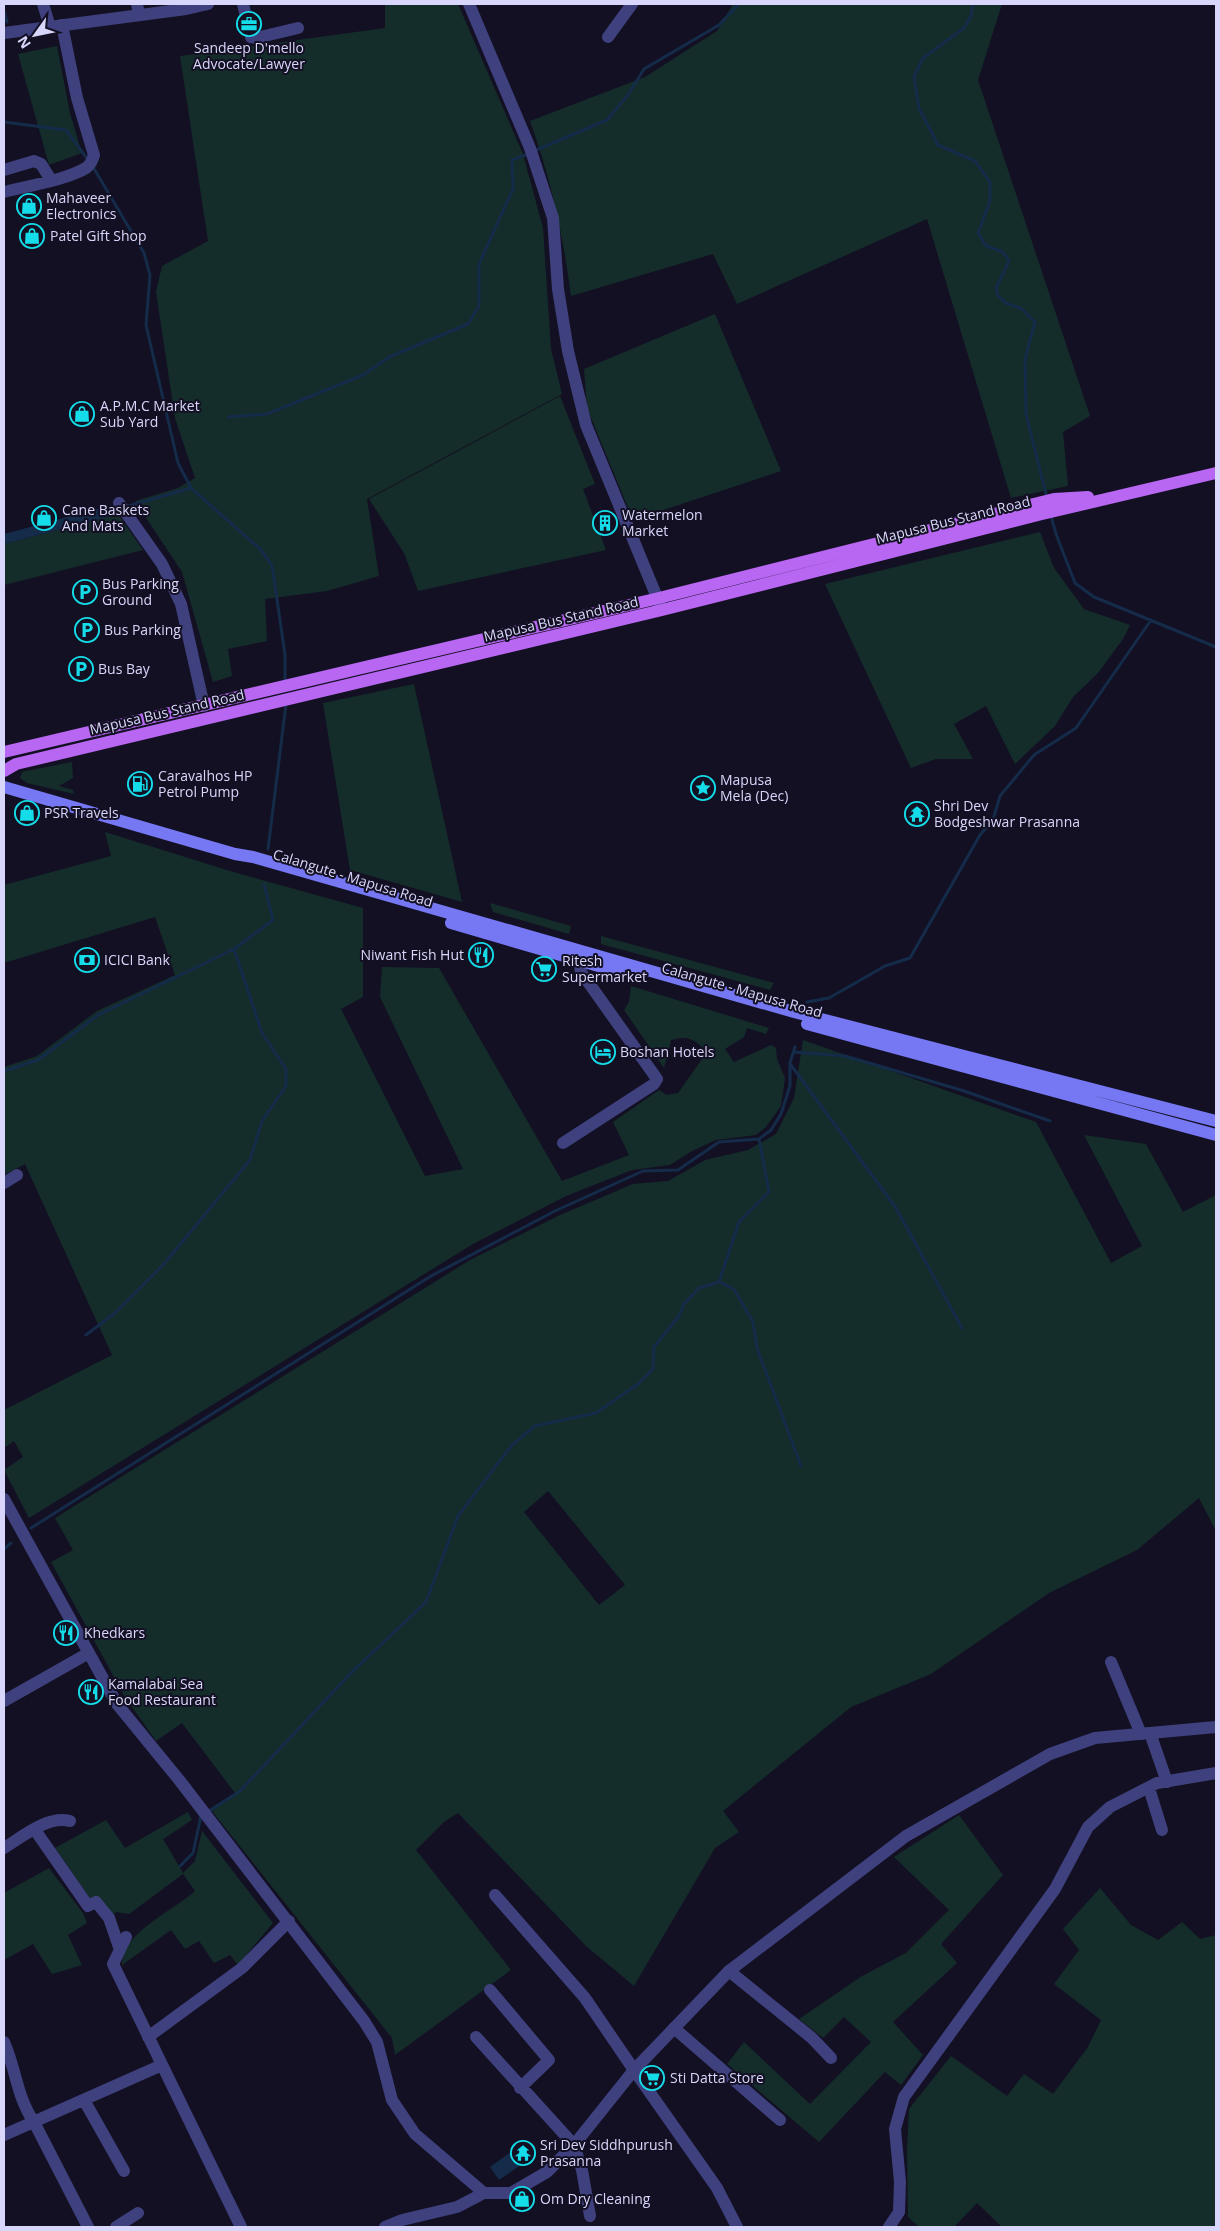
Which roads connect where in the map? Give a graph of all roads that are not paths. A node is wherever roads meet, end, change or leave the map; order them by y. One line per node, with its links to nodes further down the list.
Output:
1 (43, 4): 7 (street)
2 (208, 4): 6 (street)
3 (243, 4): 8 (street)
4 (468, 4): 16 (street)
5 (632, 4): 10 (street)
6 (138, 10): 7 (street)
7 (56, 26): 9 (street); 12 (street)
8 (298, 28)
9 (4, 33)
10 (608, 37)
11 (4, 170): 12 (street)
12 (51, 180): 13 (street)
13 (4, 192)
14 (1216, 473): 16 (main road, Mapusa Bus Stand Road)
15 (119, 503): 17 (street)
16 (661, 604): 17 (main road, Mapusa Bus Stand Road); 19 (main road, Mapusa Bus Stand Road)
17 (204, 706): 18 (main road, Mapusa Bus Stand Road)
18 (4, 752)
19 (4, 771)
20 (4, 787): 21 (main road, Calangute - Mapusa Road)
21 (581, 956): 22 (main road, Calangute - Mapusa Road); 23 (main road, Calangute - Mapusa Road); 24 (street)
22 (1216, 1121)
23 (1216, 1135)
24 (563, 1143)
25 (17, 1175): 26 (street)
26 (4, 1182)
27 (4, 1499): 28 (street)
28 (88, 1654): 30 (street); 41 (street)
29 (1111, 1662): 32 (street)
30 (4, 1701)
31 (1216, 1727): 32 (street)
32 (1145, 1733): 34 (street); 42 (street)
33 (1216, 1773): 34 (street)
34 (1167, 1782): 35 (street)
35 (1149, 1788): 38 (street); 66 (street)
36 (70, 1821): 37 (street)
37 (34, 1830): 39 (street); 45 (street)
38 (1162, 1830)
39 (4, 1848)
40 (494, 1895): 50 (street)
41 (289, 1921): 45 (street); 58 (street)
42 (729, 1971): 44 (street); 48 (street)
43 (490, 1990): 51 (street)
44 (674, 2028): 50 (street); 53 (street)
45 (148, 2037): 49 (street)
46 (476, 2037): 51 (street)
47 (4, 2042): 54 (street)
48 (831, 2058)
49 (162, 2065): 52 (street); 63 (street)
50 (634, 2070): 56 (street); 65 (street)
51 (520, 2088): 56 (street)
52 (84, 2100): 54 (street); 57 (street)
53 (780, 2120)
54 (34, 2122): 55 (street); 62 (street)
55 (4, 2135)
56 (574, 2145): 58 (street); 60 (street)
57 (124, 2171)
58 (484, 2193): 64 (street)
59 (138, 2213): 61 (street)
60 (590, 2216)
61 (122, 2226)
62 (88, 2227)
63 (240, 2227)
64 (385, 2227)
65 (736, 2227)
66 (889, 2227)

